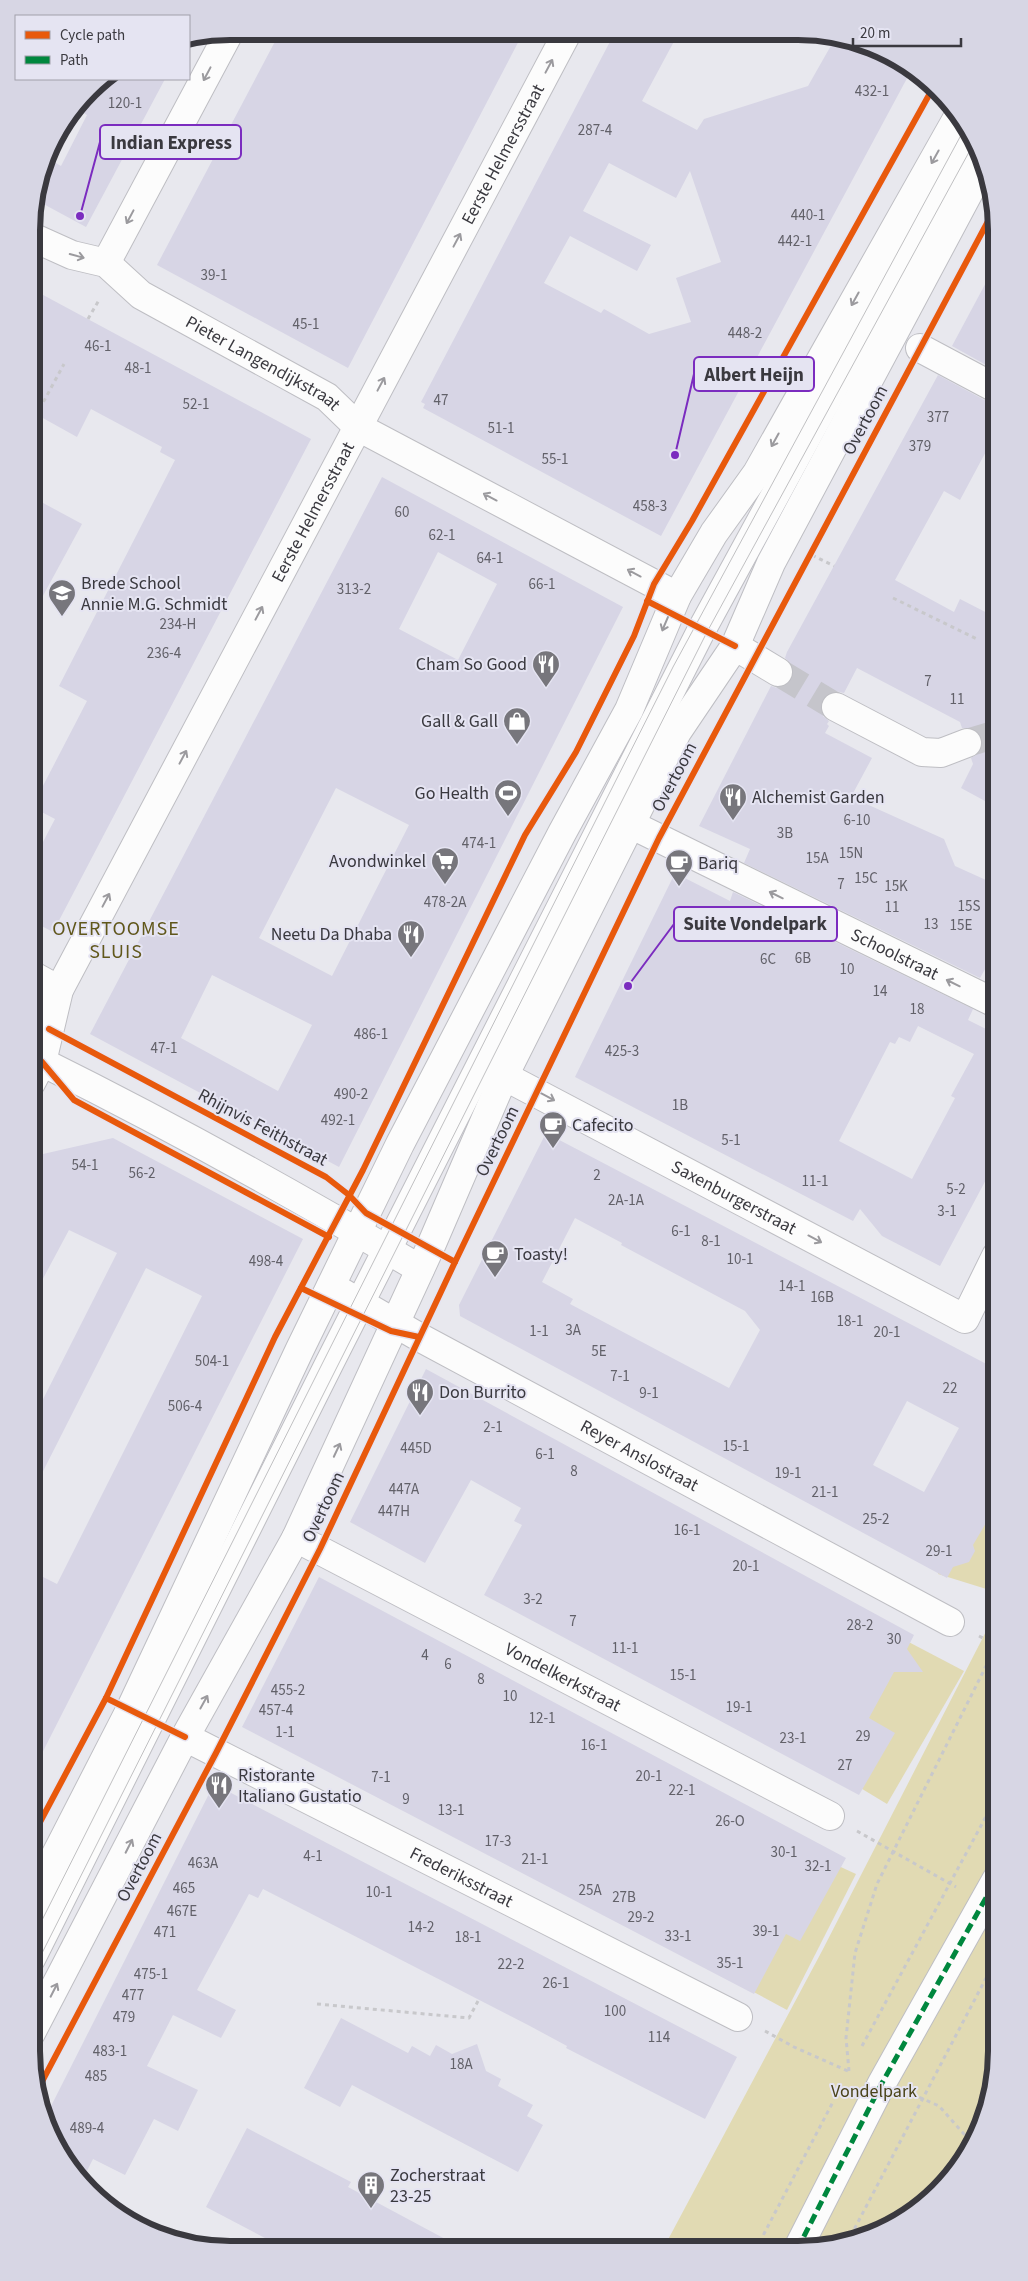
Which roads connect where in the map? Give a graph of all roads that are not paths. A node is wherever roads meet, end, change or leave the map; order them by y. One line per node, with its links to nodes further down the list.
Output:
1 (225, 40): 7 (street, one-way to 7)
2 (563, 40): 10 (street, Eerste Helmersstraat, one-way to 2)
3 (955, 122): 11 (street, one-way to 11)
4 (967, 144): 24 (street)
5 (979, 173): 12 (street, Overtoom)
6 (40, 241): 7 (street, Pieter Langendijkstraat, one-way to 7)
7 (106, 263): 10 (street, Pieter Langendijkstraat)
8 (920, 348): 9 (street)
9 (988, 384)
10 (358, 427): 11 (street, Pieter Langendijkstraat, one-way to 10); 18 (street, Eerste Helmersstraat, one-way to 10)
11 (677, 596): 23 (street, one-way to 23)
12 (735, 646): 13 (street); 16 (street, Overtoom)
13 (778, 672)
14 (836, 707): 15 (street)
15 (967, 743)
16 (630, 824): 19 (street, Schoolstraat, one-way to 16); 22 (street, Overtoom)
17 (40, 979): 18 (street)
18 (58, 990): 20 (street, Eerste Helmersstraat)
19 (988, 1000)
20 (40, 1061)
21 (40, 1074): 23 (street)
22 (504, 1076): 25 (street, Overtoom); 26 (street, Saxenburgerstraat, one-way to 26)
23 (357, 1231): 24 (street); 27 (street)
24 (388, 1249): 25 (street); 28 (street)
25 (420, 1268): 29 (street, Overtoom)
26 (988, 1272)
27 (330, 1286): 28 (street, Reyer Anslostraat); 34 (street)
28 (361, 1303): 29 (street, Reyer Anslostraat); 36 (street)
29 (396, 1321): 30 (street, Overtoom, one-way to 29); 31 (street, Reyer Anslostraat)
30 (296, 1538): 32 (street, Overtoom, one-way to 30); 33 (street, Vondelkerkstraat)
31 (950, 1622)
32 (185, 1737): 37 (street, Overtoom, one-way to 32); 38 (street, Frederiksstraat)
33 (830, 1816)
34 (40, 1885)
35 (988, 1894): 39 (street)
36 (40, 1941)
37 (40, 2016)
38 (738, 2017)
39 (802, 2241)

